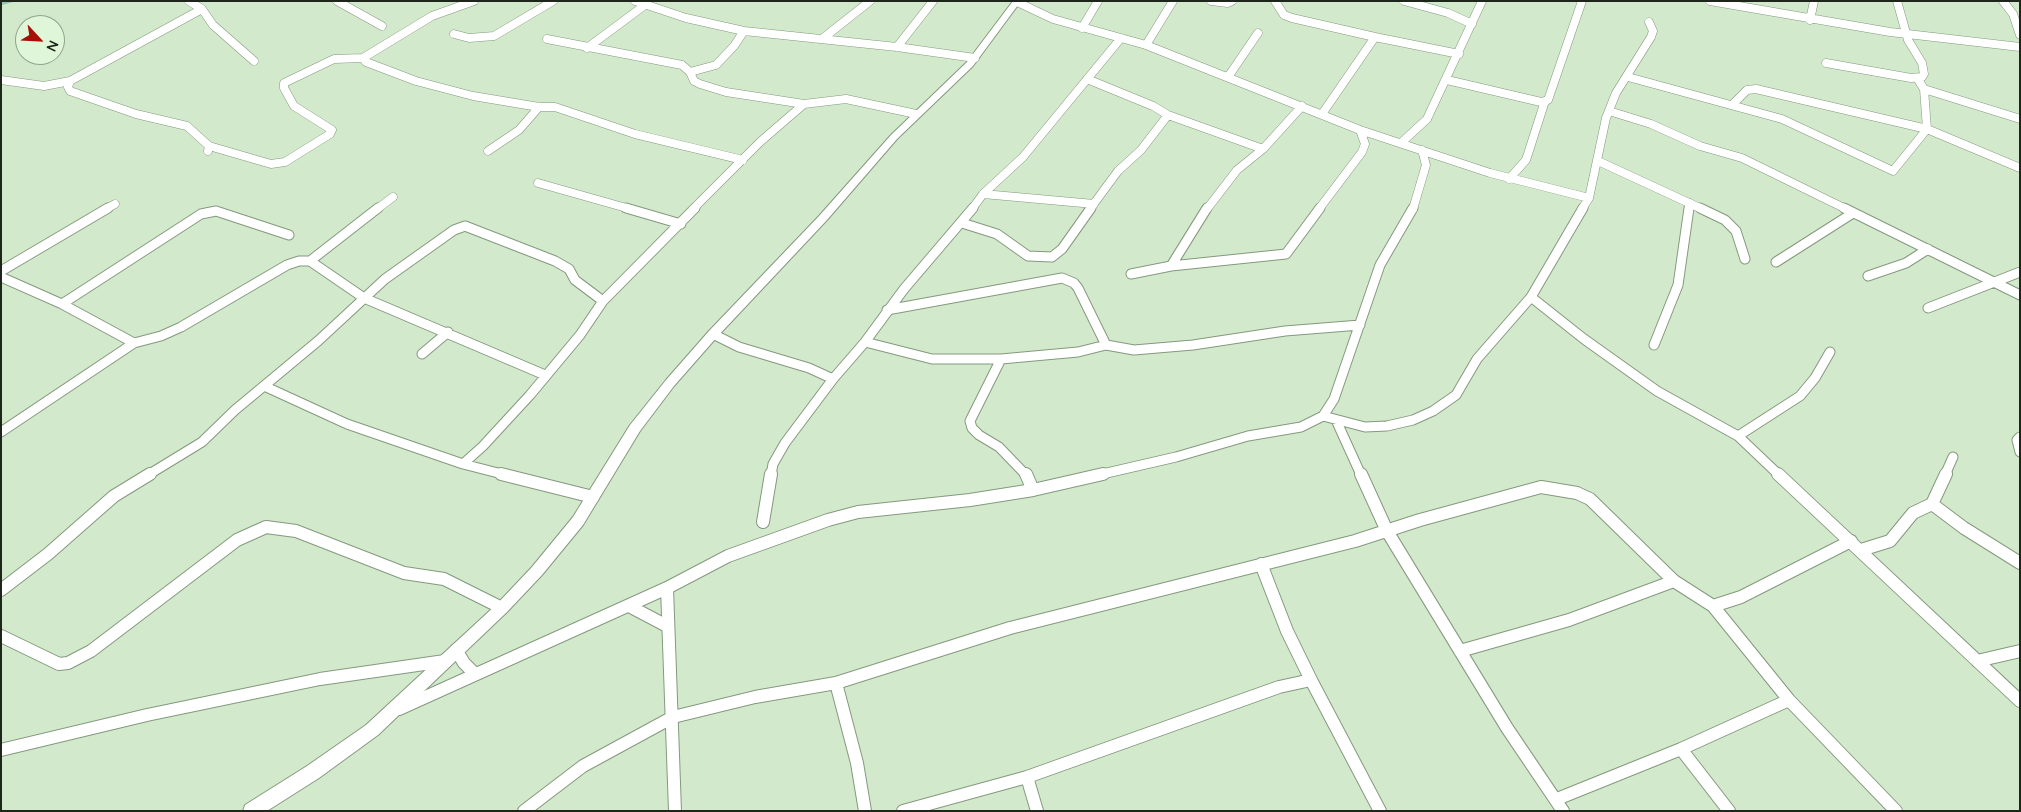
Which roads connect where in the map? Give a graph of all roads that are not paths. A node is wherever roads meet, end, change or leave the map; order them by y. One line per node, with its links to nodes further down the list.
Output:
1 (189, 1): 22 (street)
2 (338, 1): 26 (street)
3 (474, 1): 42 (street)
4 (553, 1): 30 (street)
5 (635, 1): 21 (street)
6 (870, 1): 36 (street)
7 (933, 1): 39 (street)
8 (1017, 1): 27 (street); 43 (street)
9 (1098, 1): 27 (street)
10 (1173, 1): 37 (street)
11 (1211, 1): 12 (street)
12 (1232, 1)
13 (1275, 1): 33 (street)
14 (1404, 1): 25 (street)
15 (1482, 1): 25 (street)
16 (1582, 1): 55 (street)
17 (1710, 1): 23 (street)
18 (1814, 1): 23 (street)
19 (1897, 1): 31 (street)
20 (2003, 1): 32 (street)
21 (645, 5): 28 (street); 40 (street)
22 (202, 9): 44 (street); 53 (street)
23 (1810, 20): 31 (street)
24 (1649, 22): 47 (street)
25 (1472, 24): 41 (street)
26 (382, 26)
27 (1082, 28): 34 (street)
28 (744, 31): 36 (street); 46 (street)
29 (1258, 33): 48 (street)
30 (454, 34)
31 (1906, 35): 38 (street); 49 (street)
32 (2020, 35)
33 (1375, 37): 41 (street); 62 (street)
34 (1121, 38): 37 (street); 51 (street)
35 (547, 39): 40 (street)
36 (822, 39): 39 (street)
37 (1146, 45): 48 (street)
38 (2020, 46)
39 (897, 47): 43 (street)
40 (587, 48): 46 (street)
41 (1459, 54): 52 (street)
42 (363, 58): 53 (street); 59 (street)
43 (975, 58): 61 (street)
44 (254, 61)
45 (1826, 63): 49 (street)
46 (690, 72): 56 (street)
47 (1628, 76): 57 (street); 60 (street)
48 (1228, 77): 58 (street)
49 (1918, 78): 54 (street)
50 (1, 80): 53 (street)
51 (1087, 80): 63 (street); 76 (street)
52 (1447, 80): 55 (street); 67 (street)
53 (70, 81)
54 (1924, 89): 64 (street); 65 (street)
55 (1545, 102): 74 (street)
56 (804, 104): 61 (street); 71 (street)
57 (1733, 104): 65 (street); 65 (street)
58 (1302, 106): 62 (street); 68 (street)
59 (539, 107): 70 (street); 71 (street)
60 (1609, 111): 72 (street); 82 (street)
61 (916, 114): 106 (street)
62 (1322, 114): 66 (street)
63 (1168, 115): 68 (street); 81 (street)
64 (2020, 120)
65 (1927, 129): 73 (street)
66 (1360, 130): 67 (street); 90 (street)
67 (1401, 143): 69 (street)
68 (1263, 149): 90 (street)
69 (1422, 150): 74 (street); 104 (street)
70 (488, 151)
71 (743, 160): 84 (street)
72 (1598, 161): 78 (street); 79 (street)
73 (2020, 168)
74 (1509, 179): 78 (street)
75 (538, 183): 84 (street)
76 (983, 194): 81 (street); 83 (street)
77 (393, 197): 88 (street)
78 (1588, 198): 98 (street)
79 (1690, 203): 87 (street); 110 (street)
80 (115, 204): 91 (street)
81 (1094, 204): 83 (street)
82 (1853, 212): 86 (street); 89 (street)
83 (962, 223): 103 (street)
84 (681, 224): 100 (street)
85 (289, 236): 101 (street)
86 (1928, 249): 94 (street); 96 (street)
87 (1745, 259)
88 (310, 261): 99 (street); 108 (street)
89 (1776, 262)
90 (1171, 266): 93 (street)
91 (1, 271)
92 (2020, 272): 96 (street)
93 (1131, 274)
94 (1868, 276)
95 (1, 277): 101 (street)
96 (1993, 281): 97 (street); 102 (street)
97 (2020, 295)
98 (1531, 297): 118 (street); 121 (street)
99 (364, 298): 100 (street); 105 (street); 116 (street)
100 (603, 301): 114 (street)
101 (62, 304): 108 (street)
102 (1928, 308)
103 (888, 310): 107 (street); 109 (street)
104 (1360, 325): 109 (street); 117 (street)
105 (448, 332): 112 (street); 114 (street)
106 (713, 334): 115 (street); 127 (street)
107 (865, 342): 113 (street); 115 (street)
108 (134, 343): 119 (street)
109 (1106, 345): 113 (street)
110 (1654, 345)
111 (1830, 352): 121 (street)
112 (422, 354)
113 (1001, 359): 126 (street)
114 (545, 375): 125 (street)
115 (833, 379): 129 (street)
116 (264, 386): 125 (street); 137 (street)
117 (1323, 416): 118 (street); 126 (street)
118 (1336, 420): 130 (street)
119 (6, 422): 120 (street)
120 (1, 432)
121 (1738, 436): 131 (street)
122 (2020, 437): 123 (street)
123 (2020, 452)
124 (1953, 457): 128 (street)
125 (464, 464): 127 (street)
126 (1033, 490): 136 (street)
127 (593, 497): 140 (street)
128 (1932, 504): 132 (street); 133 (street)
129 (763, 522)
130 (1386, 531): 134 (street); 135 (street); 145 (street)
131 (1851, 541): 132 (street); 139 (street)
132 (1861, 550): 147 (street)
133 (2020, 563)
134 (1261, 564): 149 (street); 150 (street)
135 (1674, 581): 139 (street); 145 (street)
136 (667, 588): 138 (street); 141 (street)
137 (1, 590)
138 (629, 606): 141 (street); 148 (street)
139 (1713, 606): 151 (street)
140 (502, 608): 142 (street); 143 (street)
141 (667, 626): 154 (street)
142 (1, 636)
143 (456, 650): 146 (street); 148 (street)
144 (2020, 650): 147 (street)
145 (1460, 651): 158 (street)
146 (445, 661): 153 (street); 156 (street)
147 (1977, 661): 152 (street)
148 (475, 674): 153 (street)
149 (1311, 680): 157 (street); 165 (street)
150 (836, 683): 154 (street); 162 (street)
151 (1789, 700): 155 (street); 167 (street)
152 (2020, 701)
153 (391, 713): 159 (street)
154 (673, 717): 160 (street); 161 (street)
155 (1681, 749): 158 (street); 166 (street)
156 (1, 750)
157 (1027, 777): 163 (street); 164 (street)
158 (1560, 805)
159 (250, 811)
160 (524, 811)
161 (676, 811)
162 (865, 811)
163 (903, 811)
164 (1037, 811)
165 (1380, 811)
166 (1729, 811)
167 (1896, 811)

